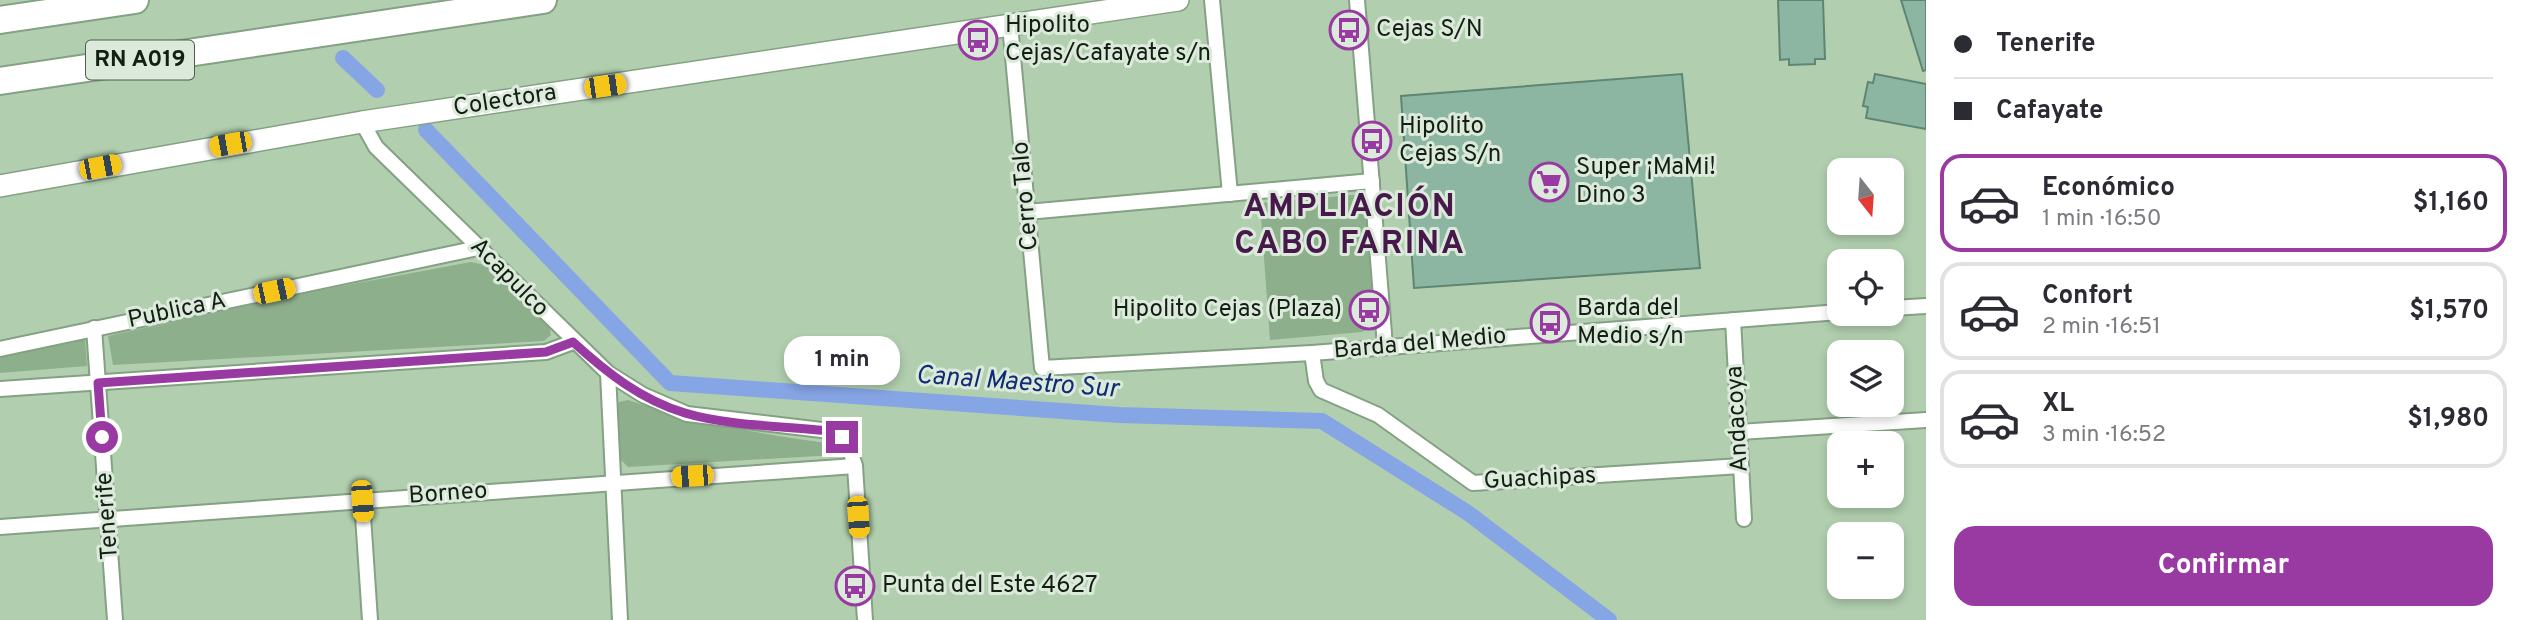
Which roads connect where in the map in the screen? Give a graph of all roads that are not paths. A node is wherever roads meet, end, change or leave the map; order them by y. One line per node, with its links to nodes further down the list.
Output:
1 (135, 0): 6 (highway, RN A019)
2 (543, 0): 10 (highway, RN A019)
3 (1178, 0): 9 (street, Colectora)
4 (1212, 0): 16 (street)
5 (1357, 0): 14 (street)
6 (68, 10): 7 (highway); 8 (highway, RN A019)
7 (0, 12)
8 (0, 20)
9 (1010, 25): 13 (street, Colectora); 17 (street, Cerro Talo)
10 (174, 55): 11 (highway, RN A019); 12 (highway)
11 (0, 81)
12 (0, 94)
13 (362, 122): 15 (street, Colectora); 18 (street, Acapulco)
14 (1372, 181): 16 (street); 25 (street)
15 (0, 186)
16 (1230, 194): 17 (street)
17 (1027, 212): 28 (street, Cerro Talo)
18 (478, 248): 23 (street, Publica A); 24 (street, Acapulco)
19 (1926, 306): 20 (street)
20 (1904, 307)
21 (1827, 313): 22 (street, Barda del Medio)
22 (1733, 320): 25 (street, Barda del Medio); 33 (street, Andacoya)
23 (94, 328): 26 (street, Publica A); 30 (street, Tenerife)
24 (573, 342): 29 (street, Acapulco); 30 (street)
25 (1385, 346): 27 (street, Barda del Medio)
26 (0, 349)
27 (1312, 353): 28 (street, Barda del Medio); 35 (street, Guachipas)
28 (1042, 368)
29 (608, 373): 34 (street, Acapulco); 36 (street)
30 (98, 383): 31 (street); 38 (street, Tenerife)
31 (0, 389)
32 (1926, 420): 33 (street)
33 (1739, 432): 35 (street, Andacoya)
34 (855, 466): 36 (street, Borneo); 44 (street)
35 (1741, 466): 39 (street, Andacoya)
36 (611, 482): 37 (street, Borneo); 43 (street)
37 (362, 501): 38 (street, Borneo); 42 (street)
38 (108, 518): 40 (street, Borneo); 41 (street, Tenerife)
39 (1744, 519)
40 (0, 527)
41 (116, 620)
42 (370, 620)
43 (620, 620)
44 (865, 620)

